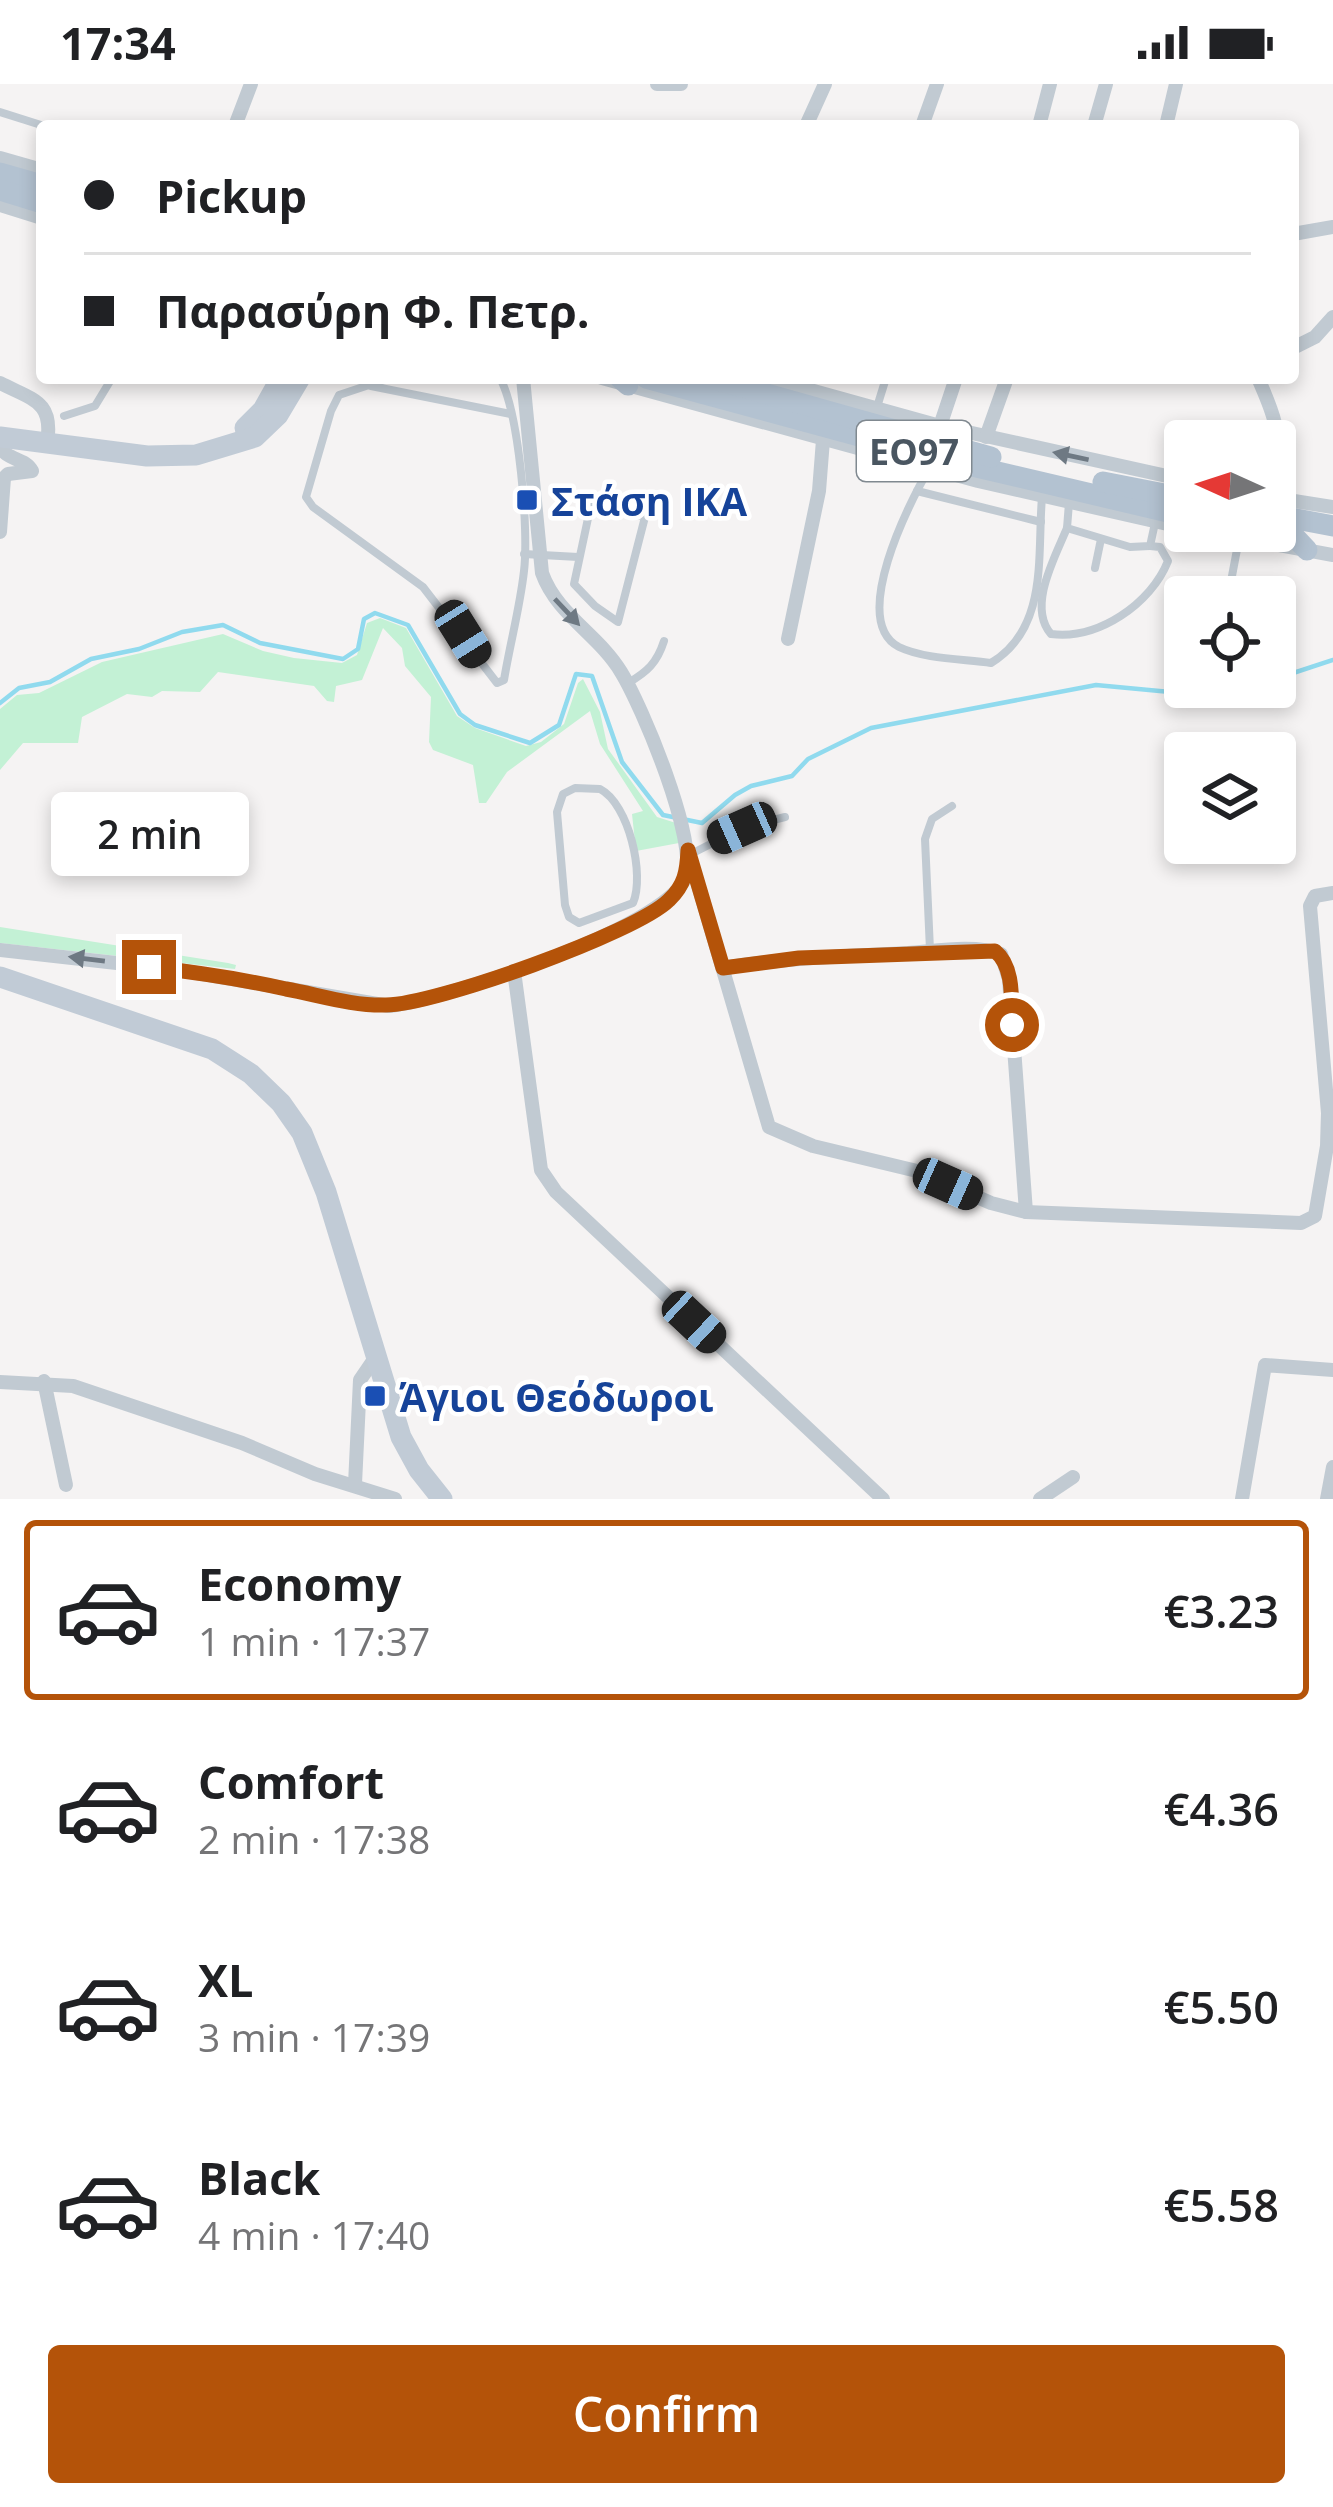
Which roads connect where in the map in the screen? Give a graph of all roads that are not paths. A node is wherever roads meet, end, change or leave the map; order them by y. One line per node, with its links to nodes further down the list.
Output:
1 (251, 84): 10 (street)
2 (657, 84): 3 (street)
3 (681, 84)
4 (825, 84): 11 (street)
5 (937, 84): 12 (street)
6 (1050, 84): 13 (street)
7 (1106, 84): 14 (street)
8 (1176, 84): 15 (street)
9 (0, 112): 16 (lane)
10 (237, 120)
11 (809, 120)
12 (924, 120)
13 (1041, 120)
14 (1096, 120)
15 (1167, 120)
16 (36, 123)
17 (0, 158): 18 (street)
18 (36, 168)
19 (0, 172): 21 (main road)
20 (0, 190): 22 (main road)
21 (36, 198)
22 (36, 201)
23 (36, 202): 24 (street)
24 (0, 206)
25 (1333, 227): 26 (street)
26 (1299, 233)
27 (1333, 317): 28 (street)
28 (1299, 345)
29 (0, 383): 52 (street)
30 (108, 384): 46 (lane)
31 (277, 384): 53 (main road)
32 (296, 384): 53 (main road)
33 (368, 384): 42 (lane)
34 (502, 384): 45 (lane)
35 (523, 384): 77 (street)
36 (644, 384): 50 (street)
37 (647, 384): 61 (main road, ΕΟ97)
38 (884, 384): 44 (lane)
39 (954, 384): 48 (street)
40 (1005, 384): 49 (street)
41 (1260, 384): 47 (street)
42 (364, 385): 45 (lane); 82 (lane)
43 (772, 388): 44 (street); 57 (main road, ΕΟ97)
44 (877, 409): 48 (street)
45 (511, 414): 77 (lane)
46 (64, 416)
47 (1274, 420)
48 (940, 426): 49 (street)
49 (986, 437): 55 (street, one-way to 49)
50 (823, 440): 54 (street); 83 (street)
51 (0, 441): 52 (main road); 70 (street)
52 (47, 443): 53 (main road)
53 (228, 446)
54 (930, 468): 56 (lane); 58 (street)
55 (1164, 475)
56 (916, 491): 64 (lane); 64 (lane)
57 (1164, 494)
58 (1042, 496): 59 (street); 64 (lane)
59 (1069, 503): 65 (street); 69 (lane)
60 (1333, 507): 62 (street)
61 (1164, 511)
62 (1296, 515)
63 (1296, 520): 68 (main road)
64 (1041, 522)
65 (1156, 522): 66 (street); 74 (lane)
66 (1164, 524)
67 (1296, 525): 73 (main road)
68 (1333, 526)
69 (1067, 528): 72 (lane); 74 (lane)
70 (0, 532)
71 (1296, 537): 76 (main road)
72 (1101, 539): 74 (lane); 80 (lane)
73 (1333, 540)
74 (1150, 546)
75 (1296, 548): 76 (street)
76 (1307, 550): 78 (street)
77 (531, 554): 79 (lane); 81 (street); 82 (lane)
78 (1333, 555)
79 (578, 557): 79 (lane)
80 (1095, 568)
81 (542, 573): 82 (lane); 85 (street, one-way to 85)
82 (523, 577)
83 (788, 639)
84 (664, 641): 85 (lane)
85 (628, 683): 88 (street)
86 (952, 806): 93 (lane)
87 (785, 818): 88 (lane)
88 (688, 852): 91 (street); 94 (street)
89 (1333, 893): 97 (street)
90 (603, 916): 90 (lane); 91 (lane)
91 (606, 936): 95 (street)
92 (0, 950): 95 (street, one-way to 92)
93 (931, 952): 94 (street); 97 (street)
94 (723, 968): 97 (street)
95 (514, 970): 110 (street)
96 (0, 976): 98 (main road)
97 (1026, 1212)
98 (375, 1358): 105 (street); 109 (main road)
99 (1333, 1370): 112 (street)
100 (0, 1382): 101 (street)
101 (44, 1382): 104 (street); 106 (street)
102 (1333, 1467): 113 (street)
103 (1073, 1478): 111 (street)
104 (332, 1479): 105 (street); 107 (street)
105 (355, 1484): 108 (street)
106 (65, 1485)
107 (330, 1499)
108 (395, 1499)
109 (442, 1499)
110 (883, 1499)
111 (1040, 1499)
112 (1242, 1499)
113 (1328, 1499)

